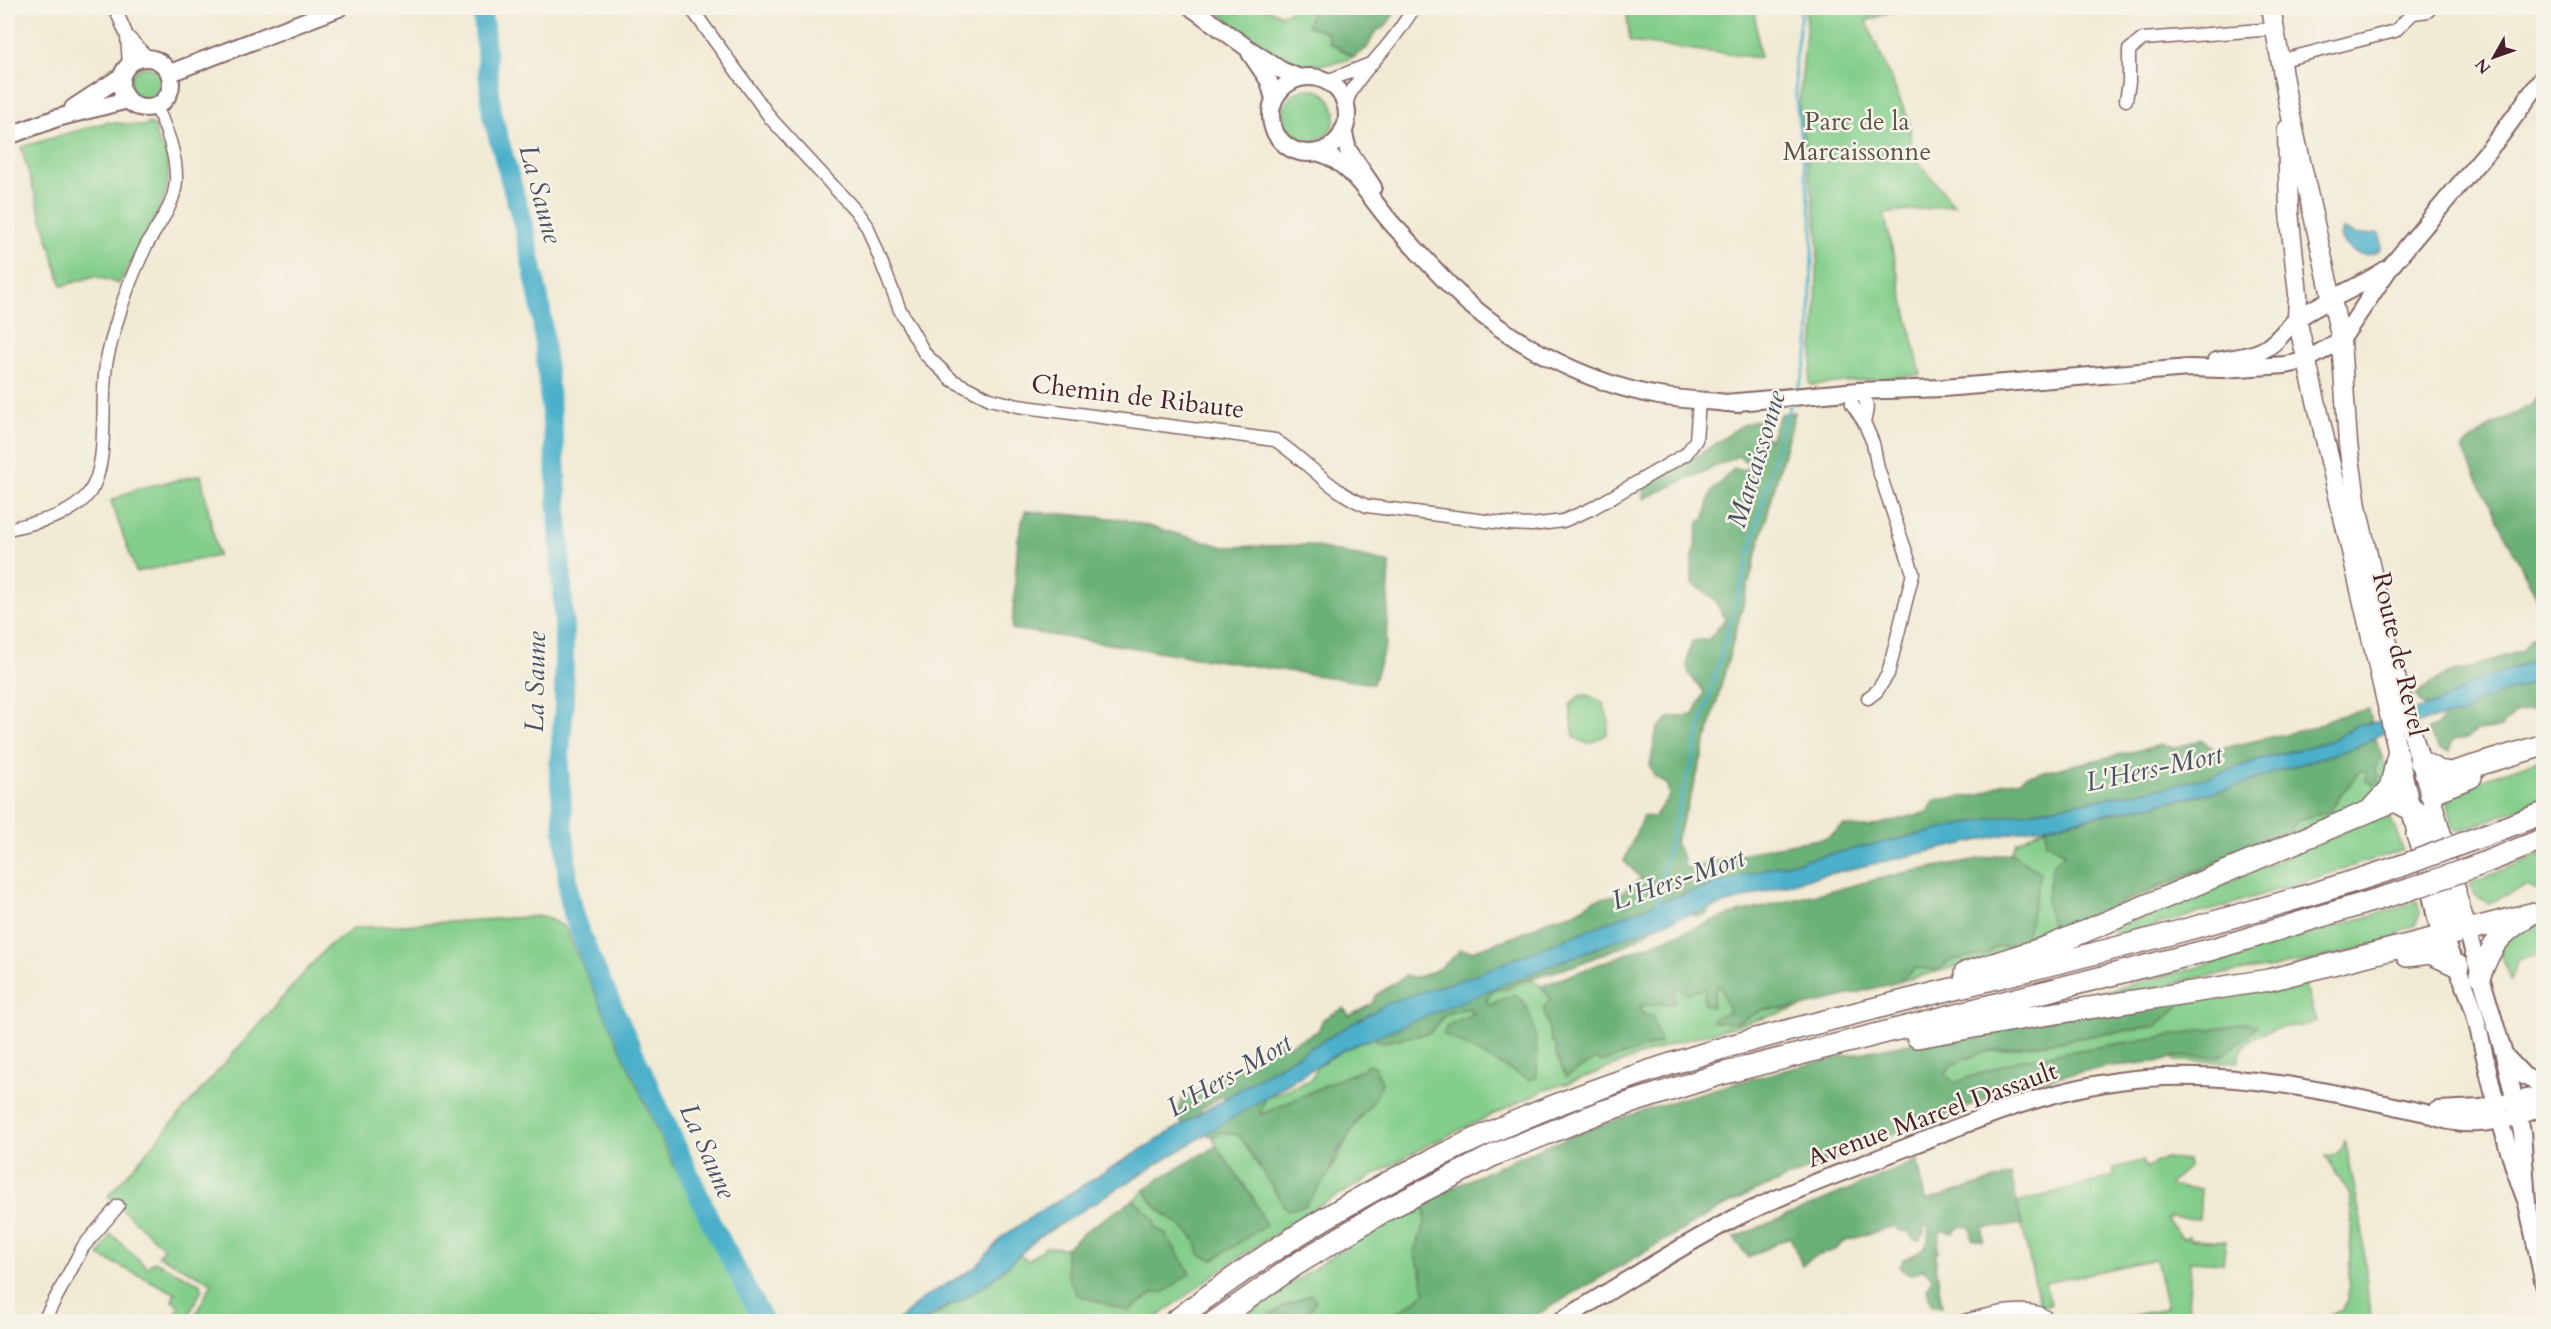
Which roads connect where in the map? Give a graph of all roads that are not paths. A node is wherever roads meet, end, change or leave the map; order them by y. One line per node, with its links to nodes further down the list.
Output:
1 (115, 8): 9 (street)
2 (339, 8): 15 (main road)
3 (691, 8): 37 (street, Chemin de Ribaute)
4 (1192, 8): 10 (main road)
5 (1414, 8): 13 (street)
6 (2271, 8): 8 (main road, Route de Revel)
7 (2430, 8): 12 (street)
8 (2274, 29): 12 (main road, Route de Revel); 21 (street)
9 (127, 36): 11 (street); 14 (street)
10 (1246, 47): 17 (main road); 19 (main road)
11 (147, 57): 14 (main road); 15 (main road)
12 (2279, 61): 22 (main road, Route de Revel)
13 (1370, 64): 18 (street); 24 (street)
14 (125, 70): 20 (main road); 25 (main road)
15 (170, 73): 23 (main road)
16 (2544, 76): 30 (main road)
17 (1300, 78): 18 (main road); 19 (main road)
18 (1323, 80): 24 (main road)
19 (1274, 99): 28 (main road)
20 (129, 100): 23 (main road); 25 (main road)
21 (2126, 100)
22 (2288, 103): 31 (main road, Route de Revel); 32 (main road, Route de Revel)
23 (156, 106): 38 (street)
24 (1345, 106): 26 (main road)
25 (57, 118): 27 (main road)
26 (1343, 130): 28 (main road); 29 (main road)
27 (8, 136)
28 (1317, 152): 29 (main road)
29 (1415, 246): 37 (main road)
30 (2391, 266): 31 (main road); 33 (main road)
31 (2331, 298): 32 (main road); 33 (main road, Route de Revel)
32 (2297, 319): 34 (main road, Route de Revel); 35 (main road)
33 (2341, 340): 34 (main road); 39 (main road, Route de Revel)
34 (2305, 361): 35 (main road); 39 (main road, Route de Revel)
35 (2189, 368): 36 (main road)
36 (1859, 396): 37 (main road); 40 (street)
37 (1699, 401)
38 (8, 529)
39 (2391, 691): 42 (main road, Route de Revel)
40 (1868, 698)
41 (2544, 746): 42 (highway); 43 (highway)
42 (2411, 755): 43 (main road, Route de Revel); 44 (main road, Route de Revel); 45 (highway)
43 (2430, 793): 44 (main road); 49 (main road, Route de Revel)
44 (2411, 808): 45 (highway); 47 (main road, Route de Revel); 49 (highway)
45 (2371, 809): 57 (highway)
46 (2544, 813): 57 (highway, bridge)
47 (2417, 835): 51 (highway); 52 (main road, Route de Revel)
48 (2544, 839): 58 (highway, bridge)
49 (2455, 890): 51 (main road, Route de Revel)
50 (2537, 911): 51 (highway); 55 (highway)
51 (2467, 930): 52 (highway); 55 (main road, Route de Revel)
52 (2444, 937): 53 (main road, Route de Revel); 54 (highway)
53 (2458, 966): 54 (highway); 56 (main road, Route de Revel)
54 (2309, 971): 58 (highway)
55 (2480, 975): 59 (main road, Route de Revel)
56 (2476, 1018): 60 (main road, Route de Revel); 65 (main road)
57 (1806, 1025): 70 (highway)
58 (1885, 1032): 71 (highway)
59 (2503, 1050): 61 (main road); 65 (main road, Route de Revel)
60 (2488, 1073): 64 (main road); 65 (main road, Route de Revel)
61 (2544, 1086)
62 (2544, 1094): 65 (main road)
63 (2544, 1106): 65 (main road)
64 (2455, 1110): 65 (main road, Avenue Marcel Dassault); 66 (main road, Avenue Marcel Dassault)
65 (2507, 1110): 66 (main road, Avenue Marcel Dassault); 68 (main road, Route de Revel)
66 (2426, 1113): 72 (main road, Avenue Marcel Dassault)
67 (118, 1206): 69 (street)
68 (2544, 1284)
69 (43, 1322)
70 (1174, 1322)
71 (1214, 1322)
72 (1559, 1322)
73 (1960, 1322): 74 (street)
74 (2050, 1322)

